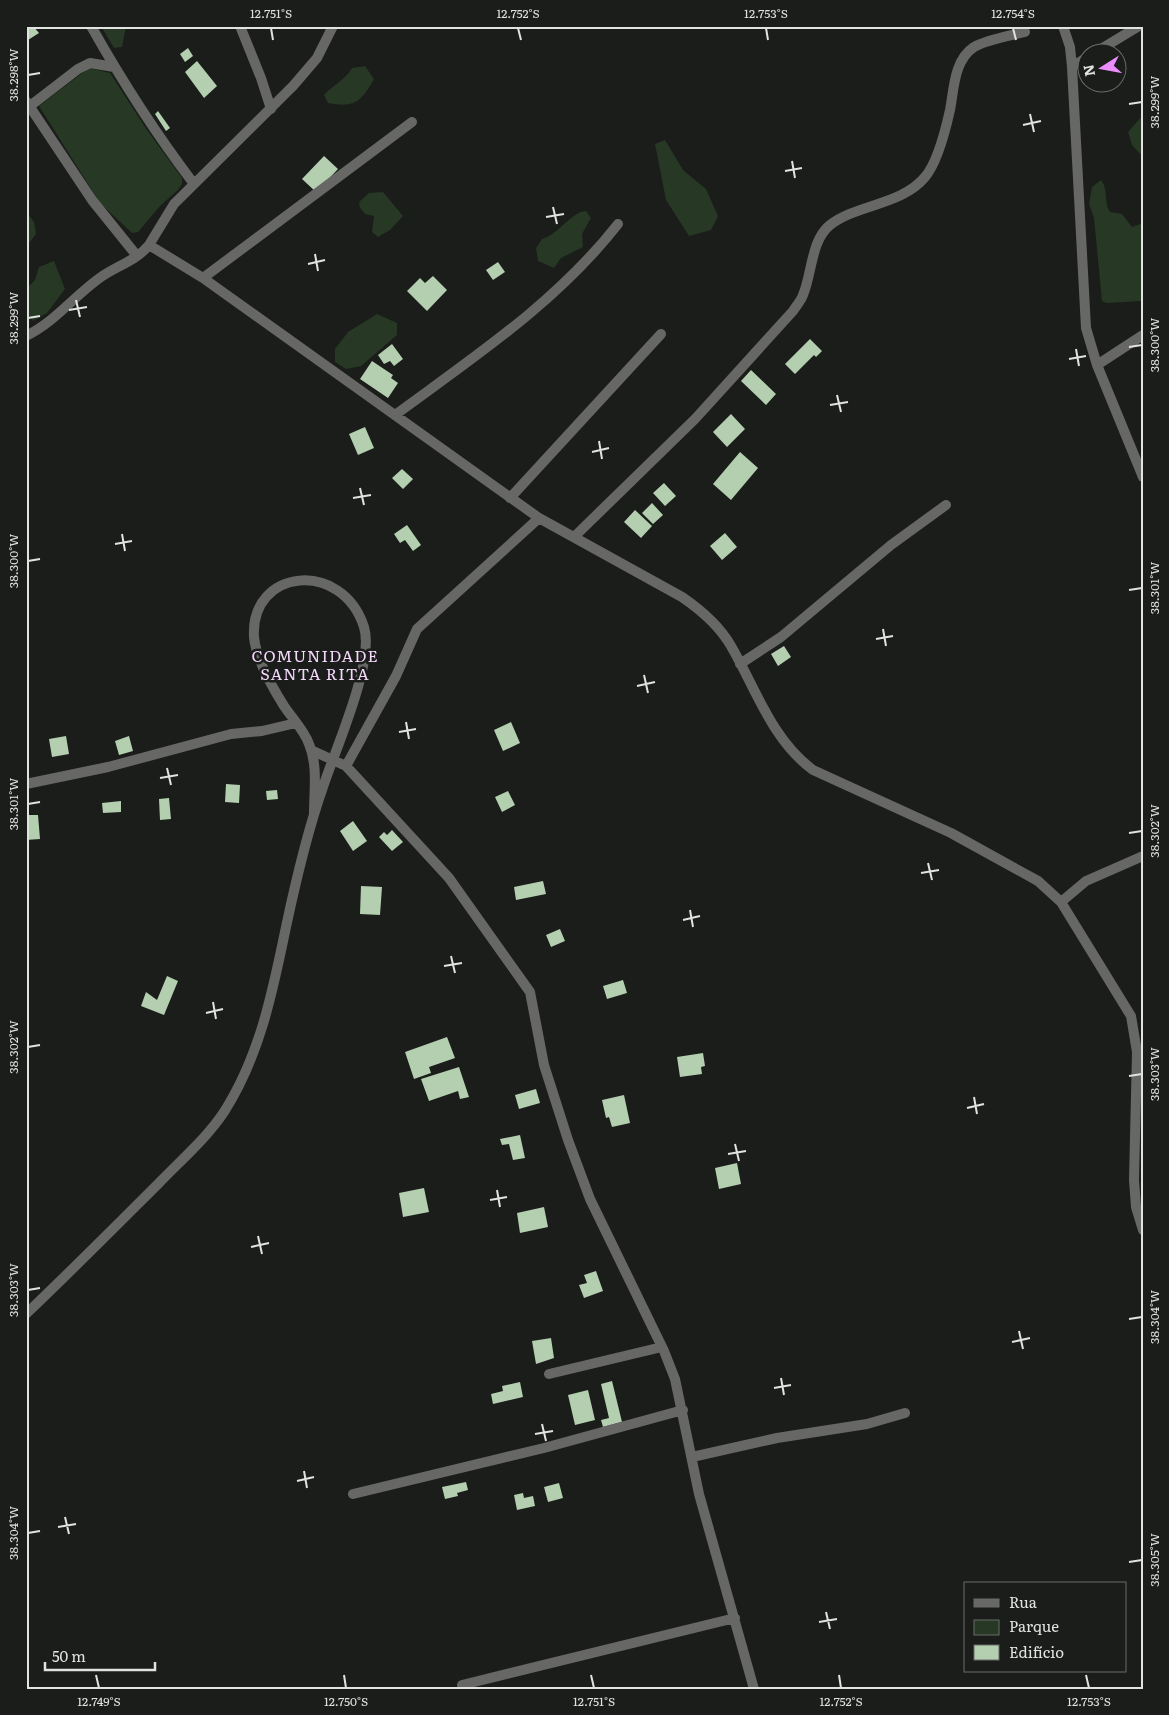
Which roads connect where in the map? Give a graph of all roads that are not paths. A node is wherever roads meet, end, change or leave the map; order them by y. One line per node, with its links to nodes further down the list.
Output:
1 (91, 26): 9 (street)
2 (240, 26): 12 (street)
3 (333, 26): 12 (street)
4 (1064, 26): 10 (street)
5 (1139, 26): 7 (street)
6 (1025, 32): 28 (street)
7 (1113, 42)
8 (1076, 64): 10 (street)
9 (114, 67): 11 (street); 14 (street)
10 (1072, 67): 22 (street)
11 (28, 103): 17 (street)
12 (271, 108): 14 (street)
13 (412, 122): 18 (street)
14 (194, 184): 16 (street)
15 (618, 224): 23 (street)
16 (149, 245): 17 (street); 18 (street)
17 (137, 256): 21 (street)
18 (203, 278): 23 (street)
19 (661, 334): 25 (street)
20 (1143, 335): 22 (street)
21 (26, 336)
22 (1098, 366): 24 (street)
23 (395, 415): 25 (street)
24 (1143, 477)
25 (510, 498): 27 (street)
26 (946, 505): 29 (street)
27 (539, 518): 28 (street); 33 (street)
28 (575, 536): 29 (street)
29 (740, 664): 37 (street)
30 (296, 723): 31 (street); 32 (street); 34 (street)
31 (311, 750): 32 (street); 35 (street)
32 (332, 758): 33 (street); 35 (street)
33 (346, 766): 41 (street)
34 (26, 784)
35 (314, 813): 40 (street)
36 (1143, 856): 37 (street)
37 (1061, 902): 38 (street)
38 (1138, 1184): 39 (street)
39 (1143, 1230)
40 (26, 1314)
41 (662, 1347): 42 (street); 43 (street)
42 (549, 1374)
43 (683, 1410): 45 (street); 46 (street)
44 (906, 1412): 45 (street)
45 (692, 1457): 47 (street)
46 (353, 1494)
47 (735, 1618): 48 (street); 49 (street)
48 (462, 1685)
49 (754, 1689)

